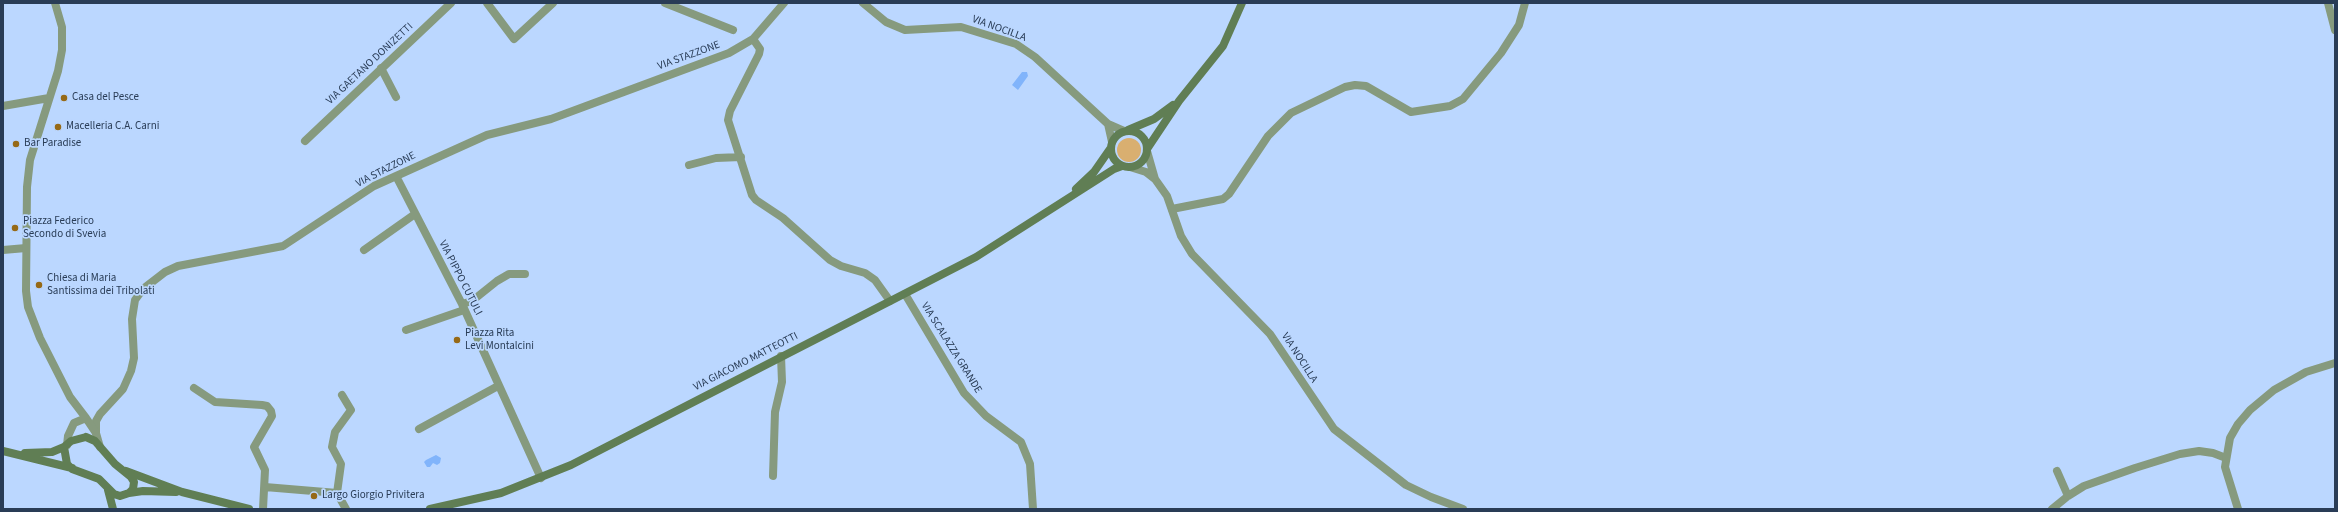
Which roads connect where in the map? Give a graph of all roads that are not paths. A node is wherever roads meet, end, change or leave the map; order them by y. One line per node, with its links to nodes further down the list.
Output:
1 (54, 3): 16 (street)
2 (451, 3): 14 (street, VIA GAETANO DONIZETTI)
3 (487, 3): 4 (street)
4 (553, 3)
5 (665, 3): 11 (street)
6 (863, 3): 19 (street, VIA NOCILLA)
7 (1242, 3): 17 (main road)
8 (1525, 3): 30 (street)
9 (2328, 3): 12 (street)
10 (783, 4): 13 (street, VIA STAZZONE)
11 (733, 30)
12 (2335, 30)
13 (753, 39): 24 (street); 27 (street, VIA STAZZONE)
14 (381, 68): 15 (street); 21 (street, VIA GAETANO DONIZETTI)
15 (396, 97)
16 (49, 98): 18 (street); 32 (street)
17 (1179, 101): 20 (main road); 23 (main road)
18 (3, 106)
19 (1108, 124): 20 (street, VIA NOCILLA); 22 (street)
20 (1126, 131): 22 (main road); 23 (main road)
21 (305, 141)
22 (1111, 145): 26 (main road); 29 (main road)
23 (1147, 150): 26 (main road); 28 (street)
24 (741, 157): 25 (street); 37 (street)
25 (689, 165)
26 (1126, 166): 28 (street); 29 (main road)
27 (396, 176): 31 (street, VIA PIPPO CUTULI); 49 (street, VIA STAZZONE)
28 (1156, 180): 30 (street, VIA NOCILLA)
29 (1059, 205): 36 (main road, VIA GIACOMO MATTEOTTI)
30 (1172, 209): 73 (street, VIA NOCILLA)
31 (415, 214): 34 (street); 38 (street, VIA PIPPO CUTULI)
32 (26, 248): 33 (street); 45 (street)
33 (3, 250)
34 (364, 250)
35 (525, 274): 38 (street)
36 (905, 294): 37 (main road, VIA GIACOMO MATTEOTTI); 72 (street, VIA SCALAZZA GRANDE)
37 (890, 301): 40 (main road, VIA GIACOMO MATTEOTTI)
38 (463, 307): 39 (street); 42 (street, VIA PIPPO CUTULI)
39 (406, 330)
40 (780, 356): 58 (street); 59 (main road, VIA GIACOMO MATTEOTTI)
41 (2335, 363): 54 (street)
42 (498, 386): 48 (street); 59 (street, VIA PIPPO CUTULI)
43 (194, 388): 60 (street)
44 (342, 395): 63 (street)
45 (70, 397): 46 (street); 47 (street)
46 (86, 418): 47 (street); 49 (street)
47 (74, 423): 50 (street)
48 (419, 429)
49 (96, 433): 51 (street)
50 (66, 446): 51 (main road); 53 (main road); 55 (main road)
51 (100, 447): 56 (main road)
52 (3, 451): 53 (main road)
53 (15, 453): 55 (main road)
54 (2226, 458): 65 (street); 75 (street)
55 (72, 469): 61 (main road)
56 (125, 471): 62 (main road); 64 (main road)
57 (2056, 471): 65 (street)
58 (773, 476)
59 (541, 478): 71 (main road, VIA GIACOMO MATTEOTTI)
60 (264, 487): 63 (street); 69 (street)
61 (108, 490): 64 (main road); 66 (main road)
62 (182, 492): 64 (main road); 68 (main road)
63 (337, 493): 70 (street)
64 (127, 494): 67 (main road)
65 (2068, 496): 74 (street)
66 (113, 509)
67 (117, 509)
68 (249, 509)
69 (263, 509)
70 (346, 509)
71 (430, 509)
72 (1033, 509)
73 (1463, 509)
74 (2052, 509)
75 (2238, 509)

